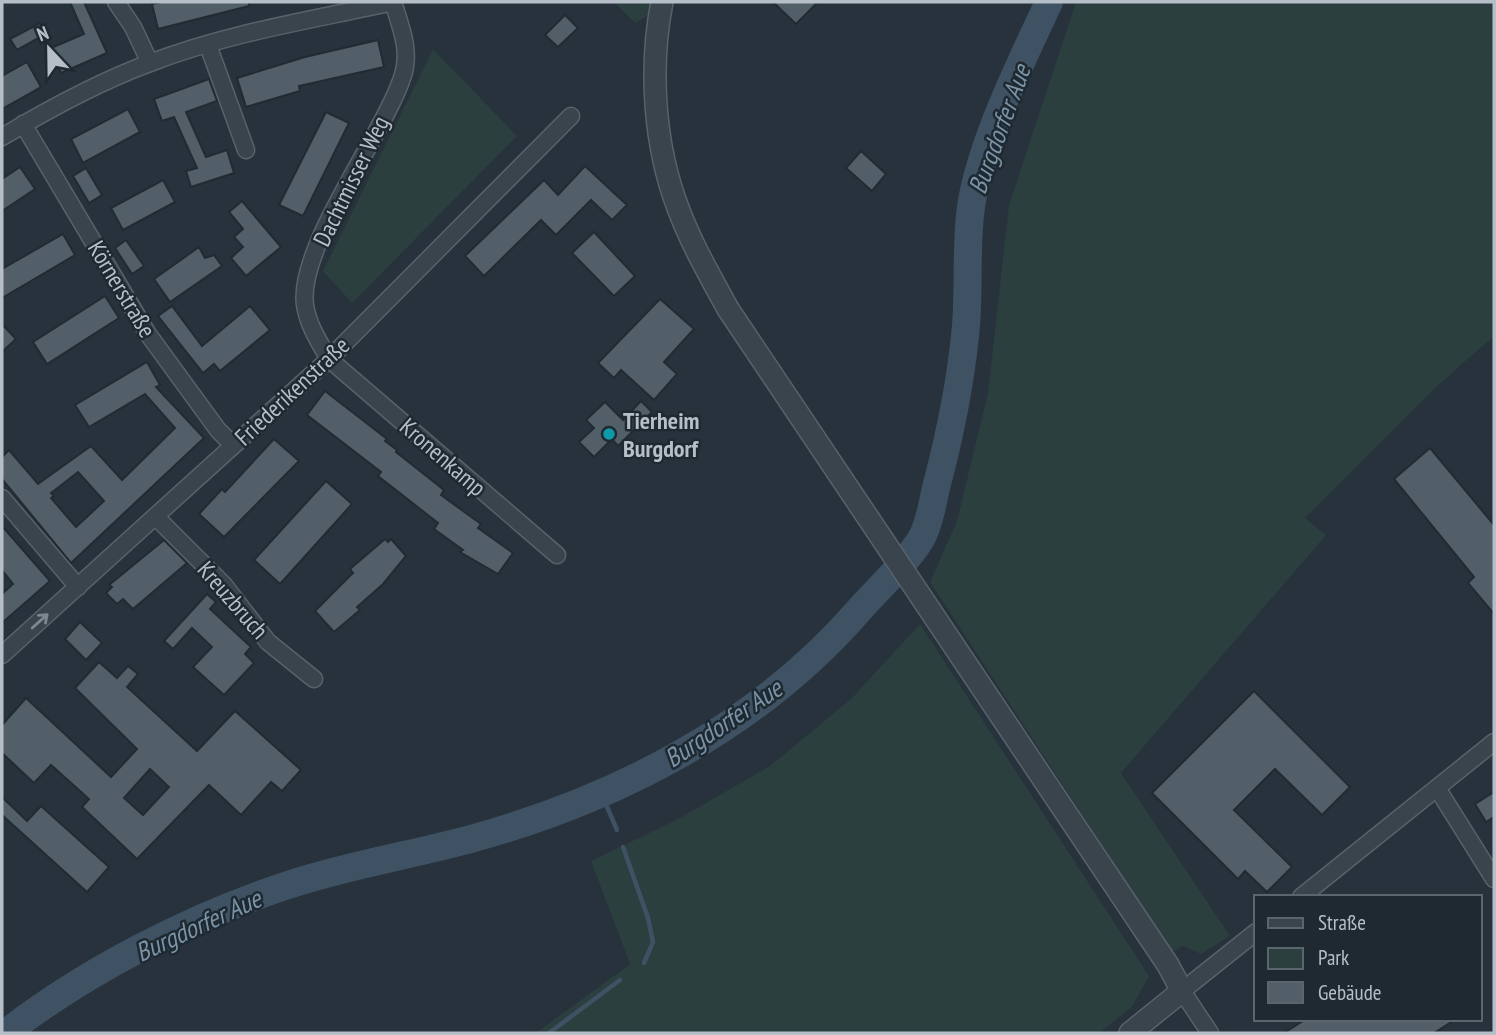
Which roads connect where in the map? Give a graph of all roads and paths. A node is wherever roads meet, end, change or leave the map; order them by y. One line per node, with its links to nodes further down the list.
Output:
1 (116, 2): 5 (street)
2 (393, 2): 4 (street); 10 (street, Dachtmisser Weg)
3 (662, 2): 23 (street)
4 (208, 45): 5 (street); 9 (street)
5 (150, 63): 7 (street)
6 (571, 116): 10 (street, Friederikenstraße)
7 (23, 124): 8 (street); 11 (street, Körnerstraße)
8 (2, 137)
9 (246, 150)
10 (329, 359): 11 (street, Friederikenstraße); 14 (street, Kronenkamp)
11 (233, 445): 13 (street, Friederikenstraße)
12 (2, 498): 15 (street)
13 (156, 517): 15 (street, Friederikenstraße); 17 (street, Kreuzbruch)
14 (556, 555)
15 (78, 587): 16 (street, Friederikenstraße, one-way to 15)
16 (2, 655)
17 (314, 679)
18 (1494, 741): 19 (street)
19 (1437, 788): 20 (street); 21 (street)
20 (1494, 879)
21 (1303, 895)
22 (1254, 934): 23 (street)
23 (1182, 991): 24 (street); 25 (street)
24 (1130, 1033)
25 (1210, 1033)

